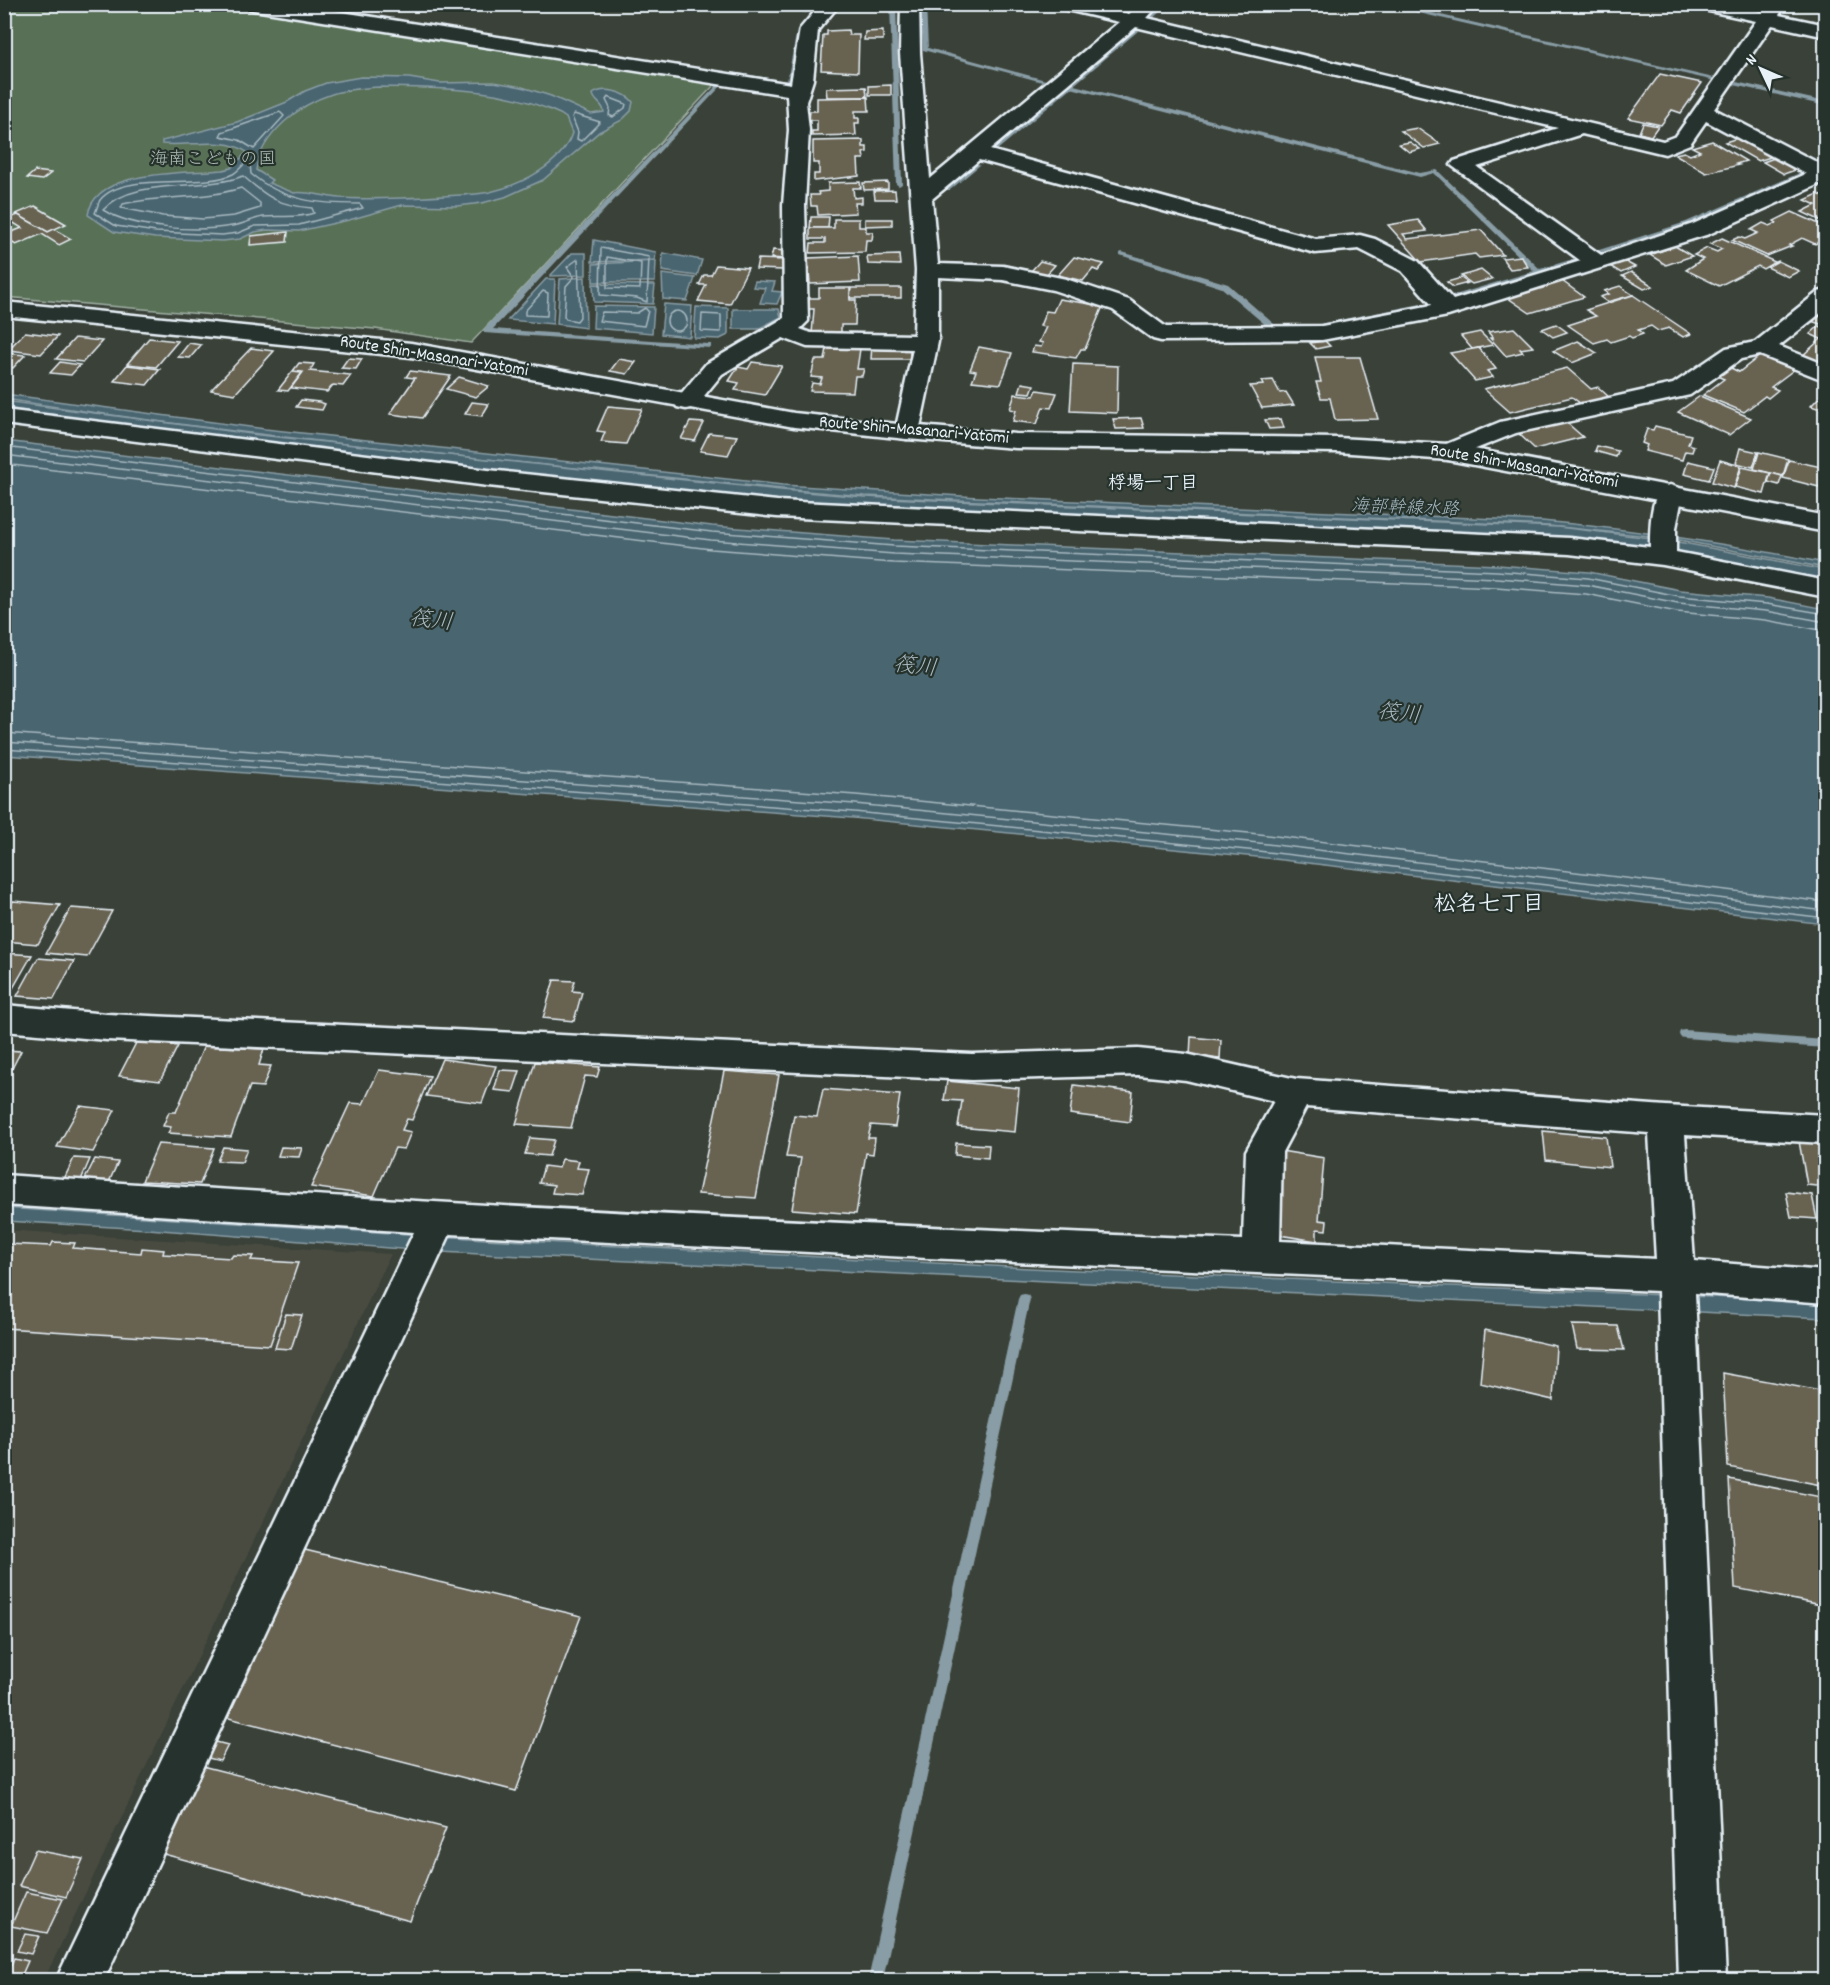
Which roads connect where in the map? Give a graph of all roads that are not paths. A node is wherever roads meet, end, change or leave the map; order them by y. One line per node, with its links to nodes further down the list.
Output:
1 (254, 4): 10 (street)
2 (831, 4): 10 (street)
3 (910, 4): 15 (street)
4 (1065, 4): 8 (street)
5 (1152, 4): 8 (street)
6 (1702, 4): 7 (street)
7 (1773, 11): 9 (street); 11 (street)
8 (1133, 20): 12 (street); 13 (street)
9 (1826, 30)
10 (798, 91): 21 (street)
11 (1703, 111): 12 (street); 14 (street)
12 (1582, 128): 16 (street)
13 (977, 153): 15 (street); 20 (street)
14 (1824, 174): 16 (street)
15 (923, 196): 17 (street)
16 (1598, 263): 20 (street)
17 (927, 270): 20 (street); 22 (street)
18 (1826, 297): 23 (street)
19 (4, 309): 25 (street, Route Shin-Masanari-Yatomi)
20 (1448, 309)
21 (781, 329): 22 (street); 25 (street)
22 (926, 342): 27 (street)
23 (1761, 348): 24 (street); 28 (street)
24 (1826, 374)
25 (686, 402): 27 (street, Route Shin-Masanari-Yatomi)
26 (4, 417): 31 (street)
27 (908, 432): 28 (street, Route Shin-Masanari-Yatomi)
28 (1448, 452): 29 (street, Route Shin-Masanari-Yatomi)
29 (1670, 493): 30 (street, Route Shin-Masanari-Yatomi); 31 (street)
30 (1826, 524)
31 (1663, 546): 32 (street)
32 (1826, 589)
33 (4, 1018): 34 (street)
34 (1296, 1093): 35 (street); 39 (street)
35 (1666, 1120): 36 (street); 41 (street)
36 (1826, 1129)
37 (4, 1190): 38 (street)
38 (433, 1232): 39 (street); 42 (street)
39 (1261, 1256): 41 (street)
40 (1826, 1287): 41 (street)
41 (1677, 1295): 43 (street)
42 (80, 1980)
43 (1702, 1980)

